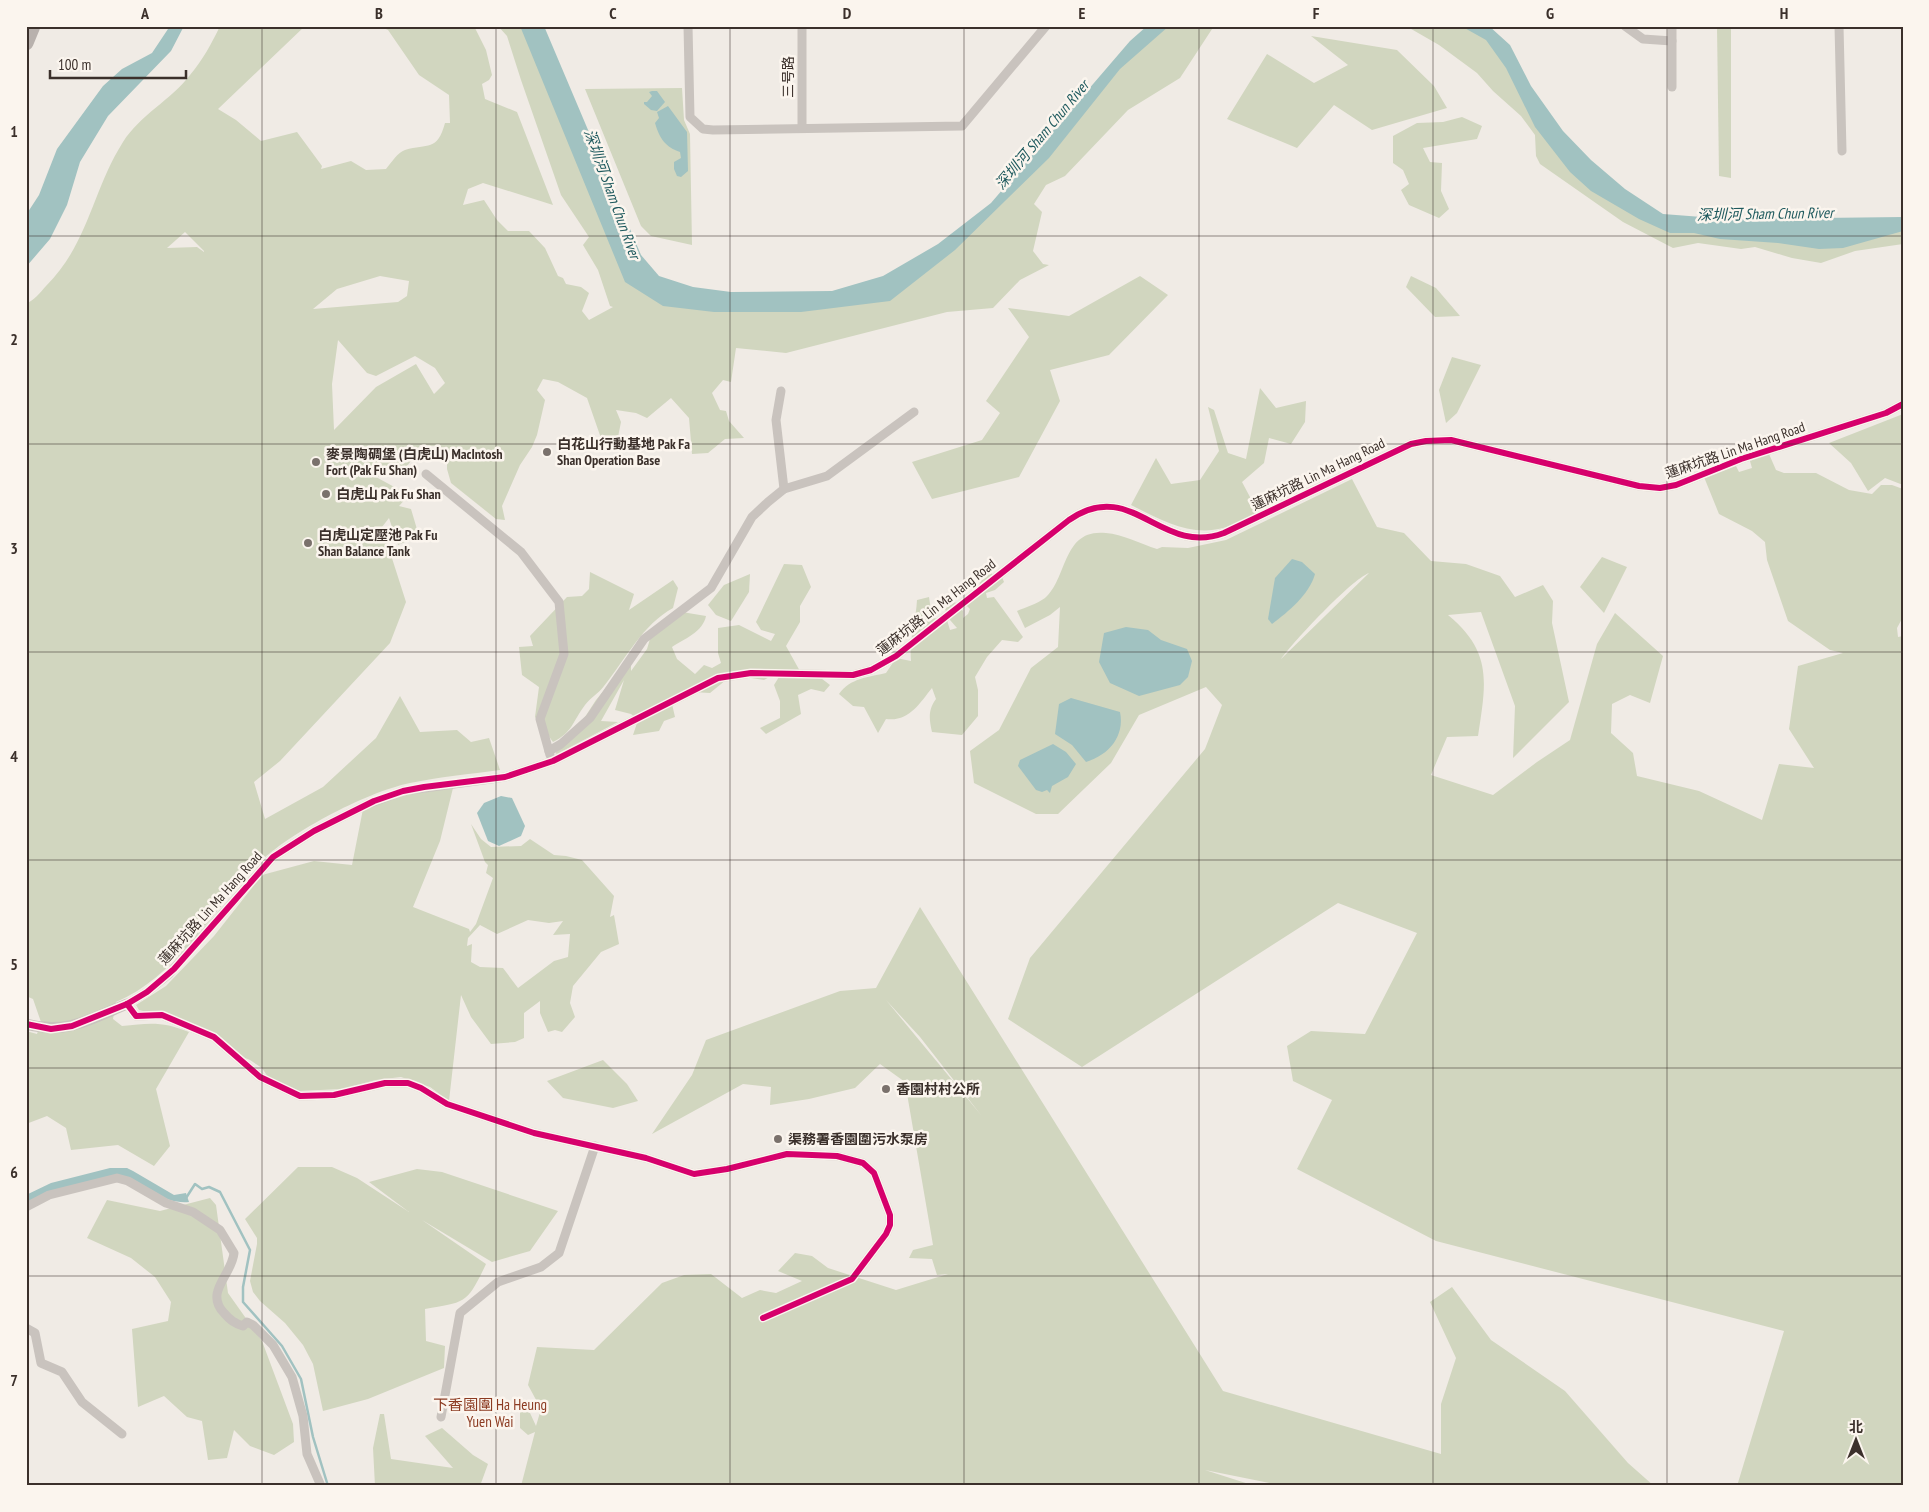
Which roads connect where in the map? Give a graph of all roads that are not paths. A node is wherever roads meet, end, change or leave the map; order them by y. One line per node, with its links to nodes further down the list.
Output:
1 (33, 26): 9 (main road)
2 (688, 26): 11 (street)
3 (802, 26): 11 (street, 三号路)
4 (1046, 26): 11 (street)
5 (1626, 26): 8 (street)
6 (1672, 26): 8 (street)
7 (1839, 26): 12 (street)
8 (1672, 41): 10 (street)
9 (26, 43)
10 (1672, 88)
11 (802, 128)
12 (1842, 152)
13 (781, 391): 17 (street)
14 (1903, 404): 19 (street, 蓮麻坑路 Lin Ma Hang Road)
15 (914, 412): 17 (street)
16 (426, 474): 18 (street)
17 (784, 489): 18 (street)
18 (549, 751): 19 (street)
19 (552, 761): 20 (street, 蓮麻坑路 Lin Ma Hang Road)
20 (126, 1004): 21 (street, 蓮麻坑路 Lin Ma Hang Road); 22 (street)
21 (26, 1024)
22 (594, 1146): 24 (street); 26 (street)
23 (26, 1207): 28 (street)
24 (763, 1318)
25 (26, 1328): 27 (street)
26 (441, 1418)
27 (122, 1434)
28 (321, 1486)

